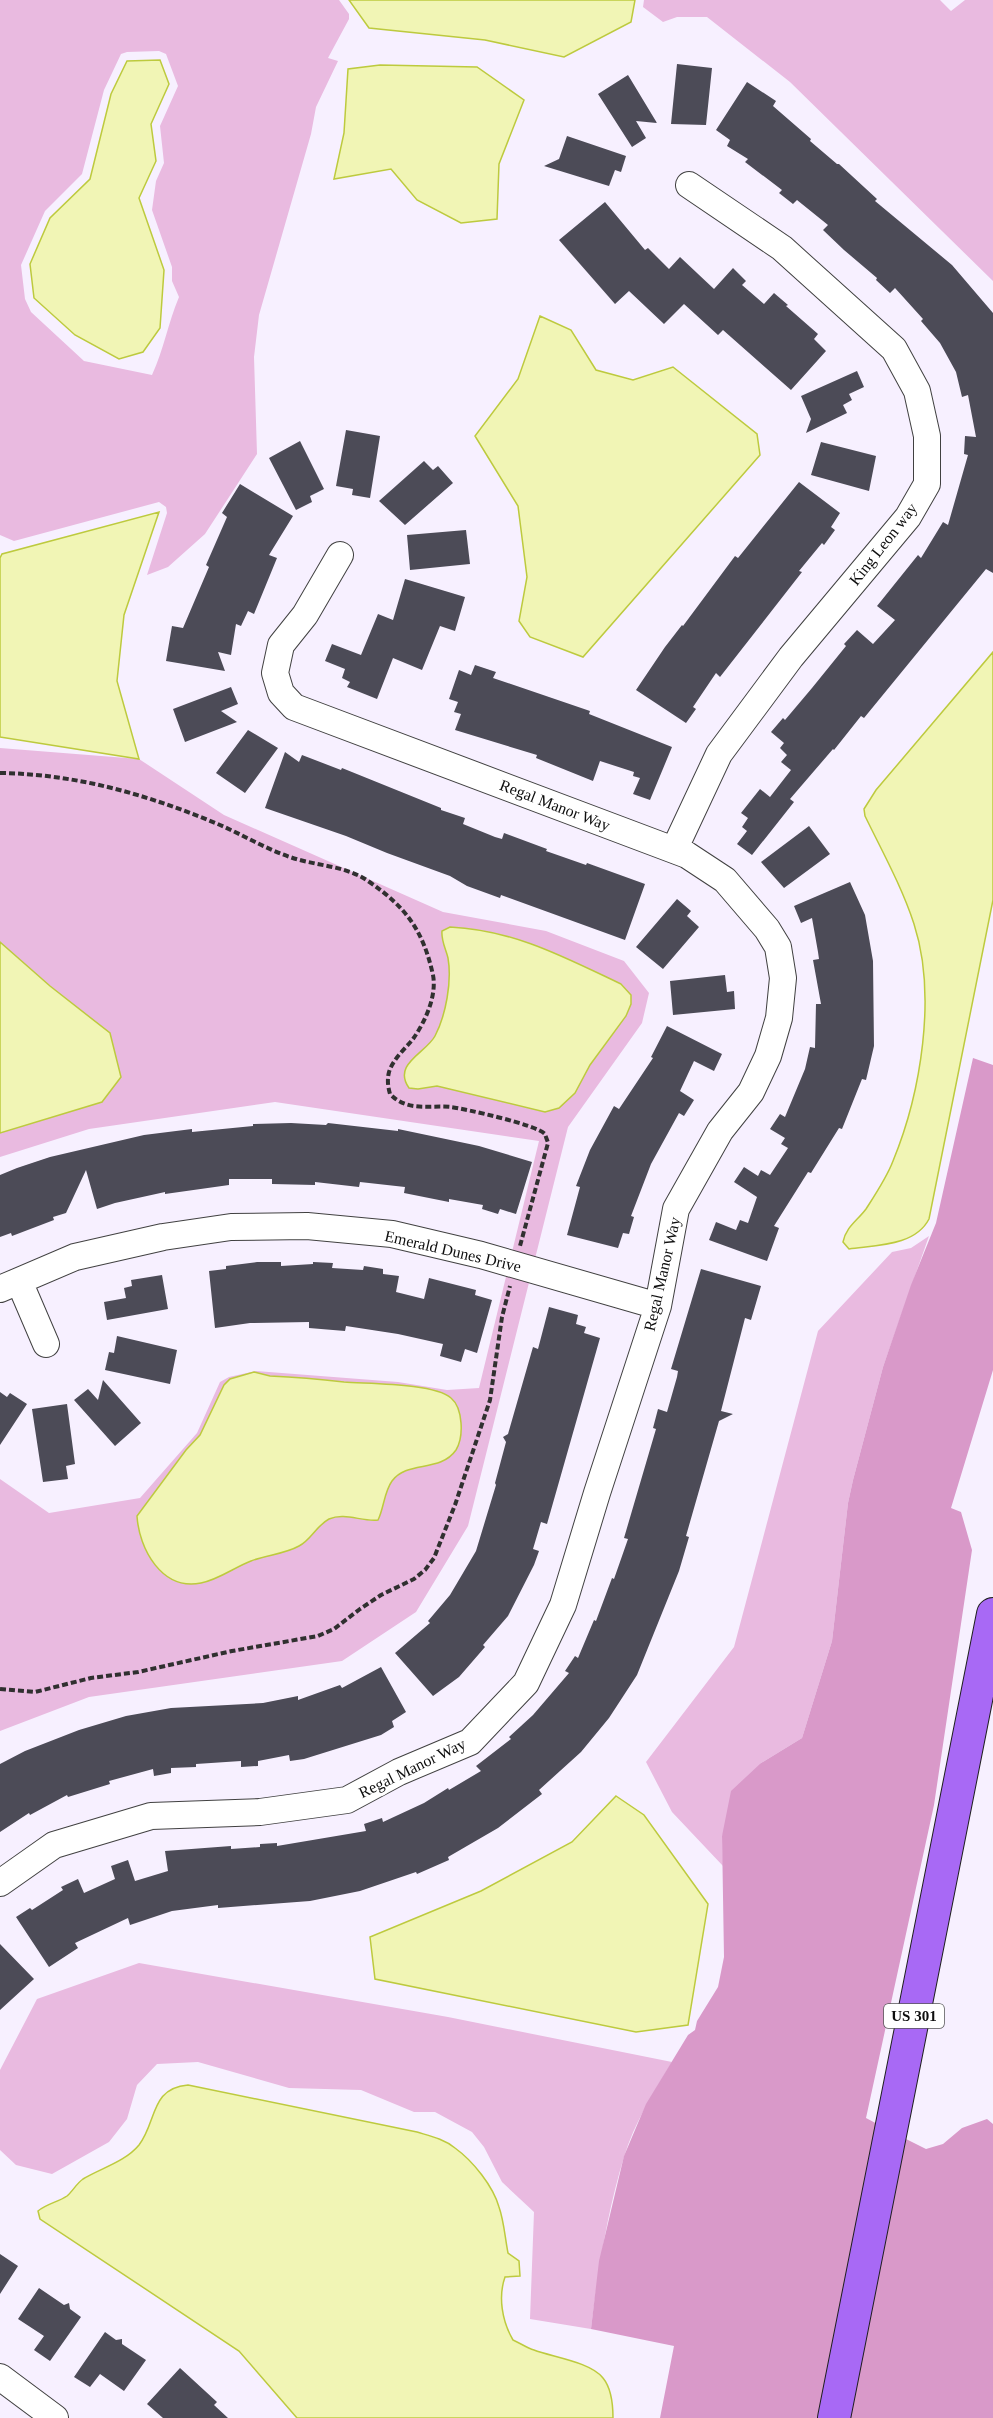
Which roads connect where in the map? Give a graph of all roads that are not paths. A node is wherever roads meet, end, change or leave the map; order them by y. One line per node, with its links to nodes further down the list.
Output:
1 (689, 185): 3 (street, King Leon way)
2 (340, 555): 3 (street, Regal Manor Way)
3 (674, 850): 5 (street, Regal Manor Way)
4 (10, 1285): 5 (street, Emerald Dunes Drive); 6 (street)
5 (658, 1306): 8 (street, Regal Manor Way)
6 (46, 1344)
7 (993, 1614): 11 (main road, US 301)
8 (0, 1883)
9 (0, 2377): 10 (street)
10 (55, 2418)
11 (834, 2418)

